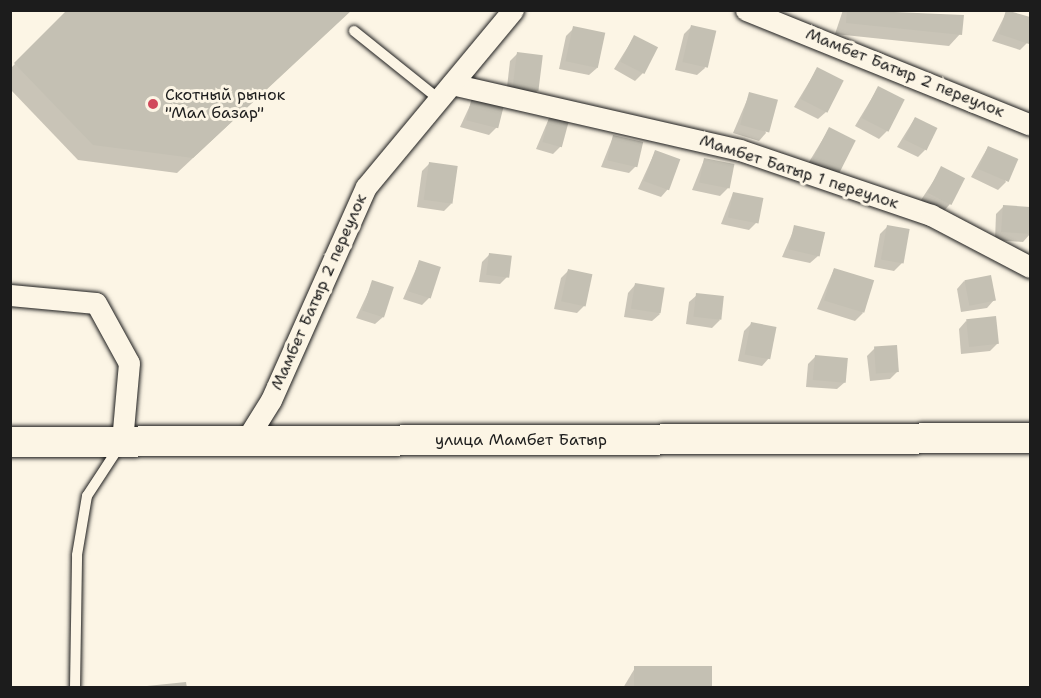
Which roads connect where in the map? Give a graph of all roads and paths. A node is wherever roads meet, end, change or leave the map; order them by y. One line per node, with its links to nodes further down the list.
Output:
1 (513, 10): 4 (street, Мамбет Батыр 2 переулок)
2 (746, 10): 5 (street, Мамбет Батыр 2 переулок)
3 (354, 31): 4 (lane)
4 (446, 92): 6 (street, Мамбет Батыр 1 переулок); 9 (street, Мамбет Батыр 2 переулок)
5 (1030, 125)
6 (1030, 267)
7 (10, 294): 11 (street)
8 (1030, 438): 9 (main road, улица Мамбет Батыр)
9 (246, 440): 11 (main road, улица Мамбет Батыр)
10 (10, 442): 11 (main road, улица Мамбет Батыр)
11 (122, 442): 12 (lane)
12 (75, 687)

